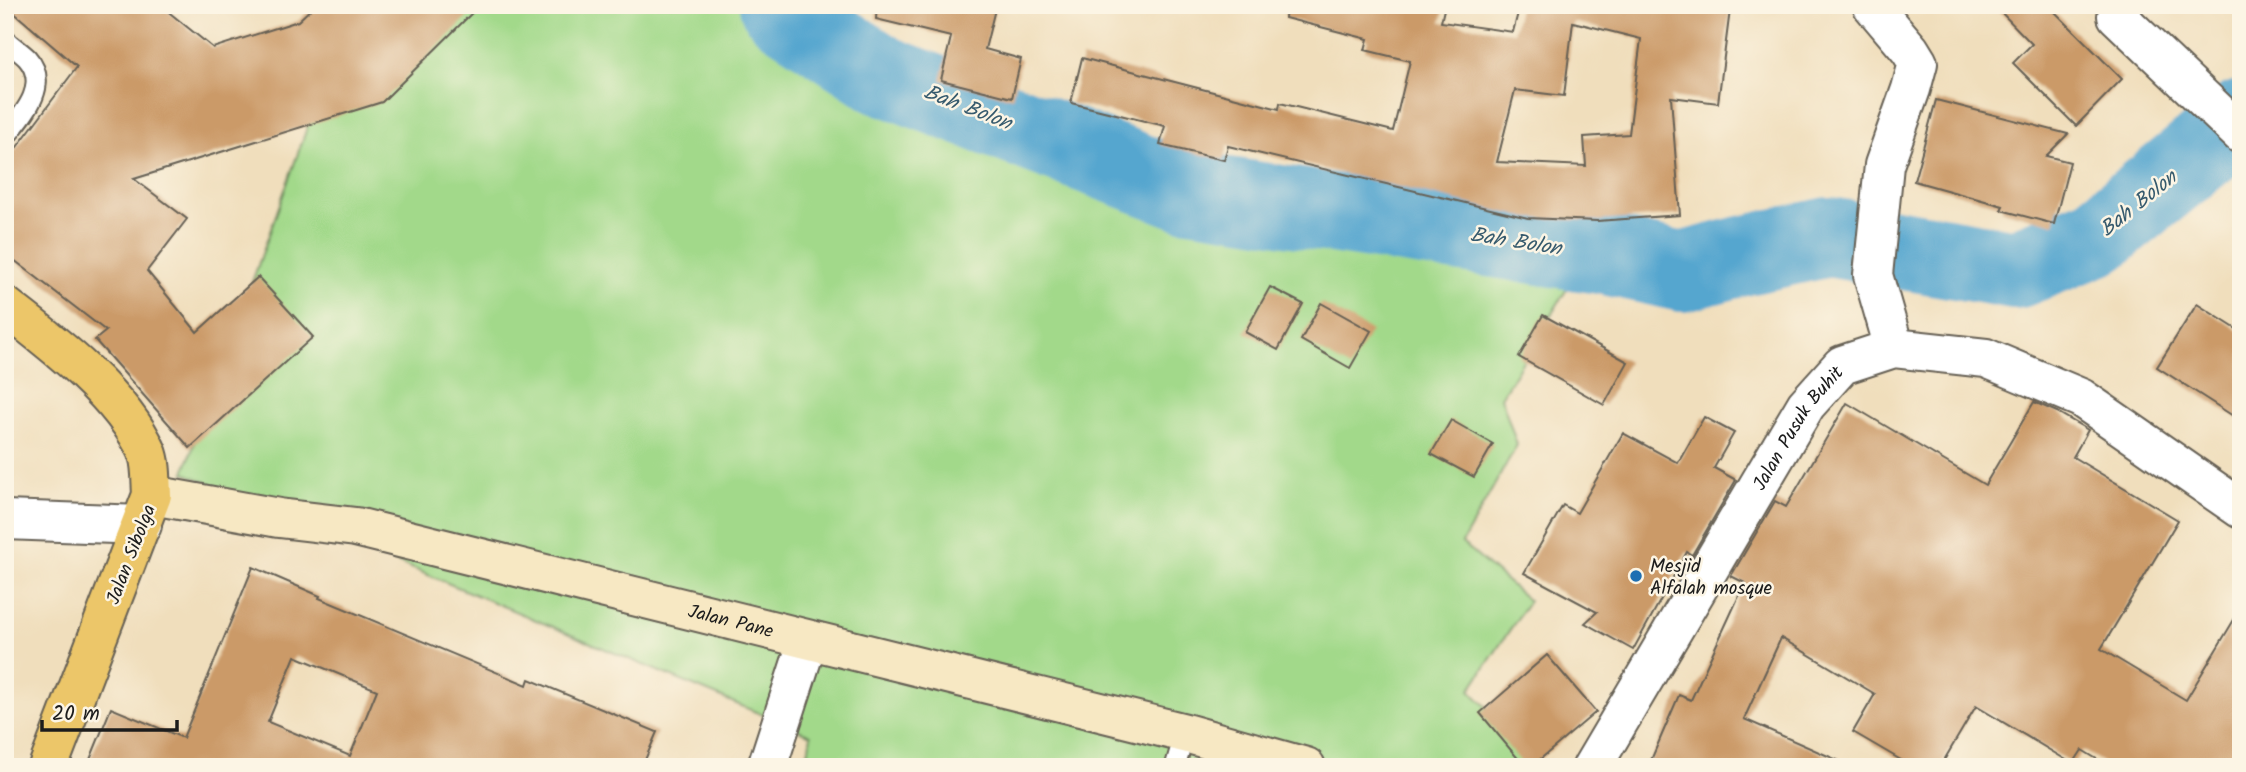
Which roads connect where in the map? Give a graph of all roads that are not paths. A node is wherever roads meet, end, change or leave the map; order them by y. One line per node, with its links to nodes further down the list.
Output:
1 (1872, 5): 7 (street)
2 (2117, 16): 4 (street)
3 (5, 40): 5 (lane)
4 (2241, 134)
5 (5, 137)
6 (5, 306): 9 (main road, Jalan Sibolga)
7 (1894, 348): 8 (street, Jalan Pusuk Buhit); 16 (street, Jalan Pusuk Buhit)
8 (2241, 509)
9 (147, 510): 10 (street); 11 (street, Jalan Pane); 13 (main road, Jalan Sibolga)
10 (5, 520)
11 (808, 640): 12 (street, Jalan Pane); 14 (street)
12 (1180, 750): 15 (street, Jalan Pane)
13 (48, 767)
14 (767, 767)
15 (1306, 767)
16 (1592, 767)

